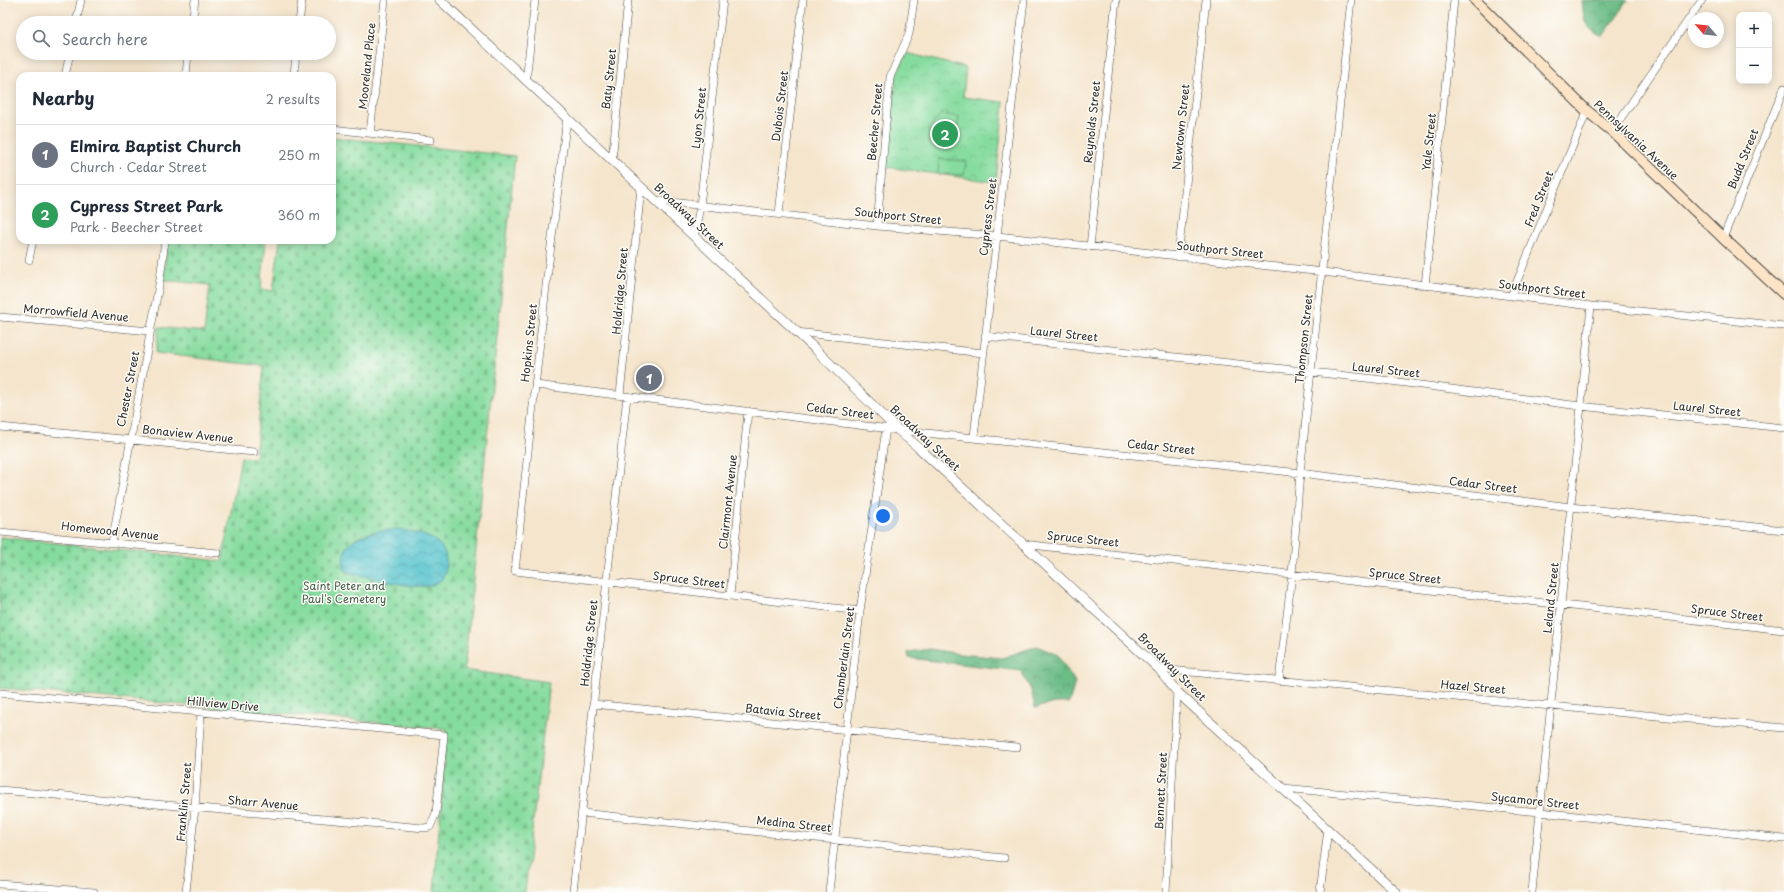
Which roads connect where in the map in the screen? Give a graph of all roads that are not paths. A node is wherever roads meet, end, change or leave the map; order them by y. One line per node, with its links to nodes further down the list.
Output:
1 (81, 0): 18 (street)
2 (195, 0): 19 (street)
3 (302, 0): 20 (street)
4 (385, 0): 33 (street, Mooreland Place)
5 (440, 0): 27 (street, Broadway Street)
6 (535, 0): 27 (street)
7 (628, 0): 35 (street, Baty Street)
8 (723, 0): 38 (street, Lyon Street)
9 (804, 0): 39 (street, Dubois Street)
10 (914, 0): 40 (street, Beecher Street)
11 (1024, 0): 41 (street, Cypress Street)
12 (1116, 0): 46 (street, Reynolds Street)
13 (1206, 0): 47 (street, Newtown Street)
14 (1351, 0): 49 (street, Thompson Street)
15 (1454, 0): 50 (street, Yale Street)
16 (1475, 0): 29 (main road, Pennsylvania Avenue)
17 (1702, 0): 32 (street)
18 (78, 16)
19 (193, 16)
20 (300, 16)
21 (68, 60): 24 (street)
22 (187, 60): 25 (street)
23 (295, 60): 26 (street)
24 (66, 72)
25 (186, 72)
26 (294, 72)
27 (526, 81): 30 (street, Broadway Street)
28 (1784, 88): 43 (street, Budd Street)
29 (1587, 111): 32 (main road, Pennsylvania Avenue); 52 (street, Fred Street)
30 (567, 117): 35 (street, Broadway Street); 61 (street, Hopkins Street)
31 (336, 129): 33 (street)
32 (1612, 130): 43 (main road, Pennsylvania Avenue)
33 (370, 133): 34 (street)
34 (431, 140)
35 (612, 161): 36 (street, Broadway Street)
36 (641, 188): 37 (street, Broadway Street); 62 (street, Holdridge Street)
37 (654, 200): 38 (street, Southport Street); 42 (street, Broadway Street)
38 (700, 206): 39 (street, Southport Street); 42 (street, Lyon Street)
39 (779, 214): 40 (street, Southport Street)
40 (877, 226): 41 (street, Southport Street)
41 (997, 236): 46 (street, Southport Street); 58 (street, Cypress Street)
42 (694, 237): 57 (street, Broadway Street)
43 (1723, 238): 51 (main road, Pennsylvania Avenue)
44 (32, 244): 48 (street)
45 (164, 244): 56 (street, Chester Street)
46 (1090, 247): 47 (street, Southport Street)
47 (1178, 257): 49 (street, Southport Street)
48 (29, 260)
49 (1322, 272): 50 (street, Southport Street); 60 (street, Thompson Street)
50 (1425, 286): 52 (street, Southport Street)
51 (1784, 294)
52 (1511, 296): 53 (street, Southport Street)
53 (1591, 306): 55 (street, Southport Street); 63 (street, Leland Street)
54 (0, 318): 56 (street, Morrowfield Avenue)
55 (1784, 326)
56 (150, 331): 70 (street, Chester Street)
57 (796, 332): 59 (street); 68 (street, Broadway Street)
58 (985, 336): 59 (street, Cypress Street); 60 (street, Laurel Street)
59 (983, 354): 69 (street, Cypress Street)
60 (1311, 372): 63 (street, Laurel Street); 72 (street, Thompson Street)
61 (536, 385): 62 (street, Cedar Street); 79 (street, Hopkins Street)
62 (623, 396): 64 (street, Cedar Street); 81 (street, Holdridge Street)
63 (1580, 406): 67 (street, Laurel Street); 73 (street, Leland Street)
64 (748, 410): 66 (street, Cedar Street); 82 (street, Clairmont Avenue)
65 (0, 427): 70 (street, Bonaview Avenue)
66 (886, 428): 68 (street, Cedar Street); 84 (street, Chamberlain Street)
67 (1784, 428)
68 (898, 430): 69 (street, Cedar Street); 77 (street, Broadway Street)
69 (974, 437): 72 (street, Cedar Street)
70 (130, 440): 71 (street, Bonaview Avenue); 76 (street, Chester Street)
71 (254, 452)
72 (1300, 473): 73 (street, Cedar Street); 80 (street, Thompson Street)
73 (1571, 507): 74 (street, Cedar Street); 83 (street, Leland Street)
74 (1784, 530)
75 (0, 532): 76 (street, Homewood Avenue)
76 (112, 542): 78 (street, Homewood Avenue)
77 (1023, 544): 80 (street, Spruce Street); 86 (street, Broadway Street)
78 (218, 553)
79 (515, 571): 81 (street, Spruce Street)
80 (1292, 574): 83 (street, Spruce Street); 87 (street, Thompson Street)
81 (607, 581): 82 (street, Spruce Street); 90 (street, Holdridge Street)
82 (730, 596): 84 (street, Spruce Street)
83 (1561, 604): 85 (street, Spruce Street); 91 (street, Leland Street)
84 (860, 611): 94 (street, Chamberlain Street)
85 (1784, 630)
86 (1159, 669): 87 (street, Hazel Street); 88 (street, Broadway Street)
87 (1279, 680): 91 (street, Hazel Street)
88 (1177, 692): 97 (street, Broadway Street); 112 (street, Bennett Street)
89 (0, 693): 92 (street, Hillview Drive)
90 (594, 704): 94 (street, Batavia Street); 101 (street, Holdridge Street)
91 (1550, 705): 93 (street, Hazel Street); 100 (street, Leland Street)
92 (202, 713): 95 (street, Hillview Drive); 99 (street, Franklin Street)
93 (1784, 728)
94 (846, 729): 96 (street, Batavia Street); 104 (street, Chamberlain Street)
95 (444, 735): 99 (street, Sharr Avenue)
96 (1017, 747)
97 (1283, 788): 100 (street, Sycamore Street); 102 (street, Broadway Street)
98 (0, 790): 99 (street, Sharr Avenue)
99 (195, 808): 109 (street, Franklin Street)
100 (1540, 812): 103 (street, Sycamore Street); 115 (street, Leland Street)
101 (582, 813): 104 (street, Medina Street); 110 (street, Holdridge Street)
102 (1328, 830): 113 (street); 114 (street, Broadway Street)
103 (1784, 839)
104 (835, 840): 105 (street, Medina Street); 111 (street, Chamberlain Street)
105 (1004, 858)
106 (0, 884): 107 (street)
107 (77, 892): 108 (street)
108 (94, 892)
109 (186, 892)
110 (573, 892)
111 (829, 892)
112 (1166, 892)
113 (1320, 892)
114 (1396, 892)
115 (1532, 892)

